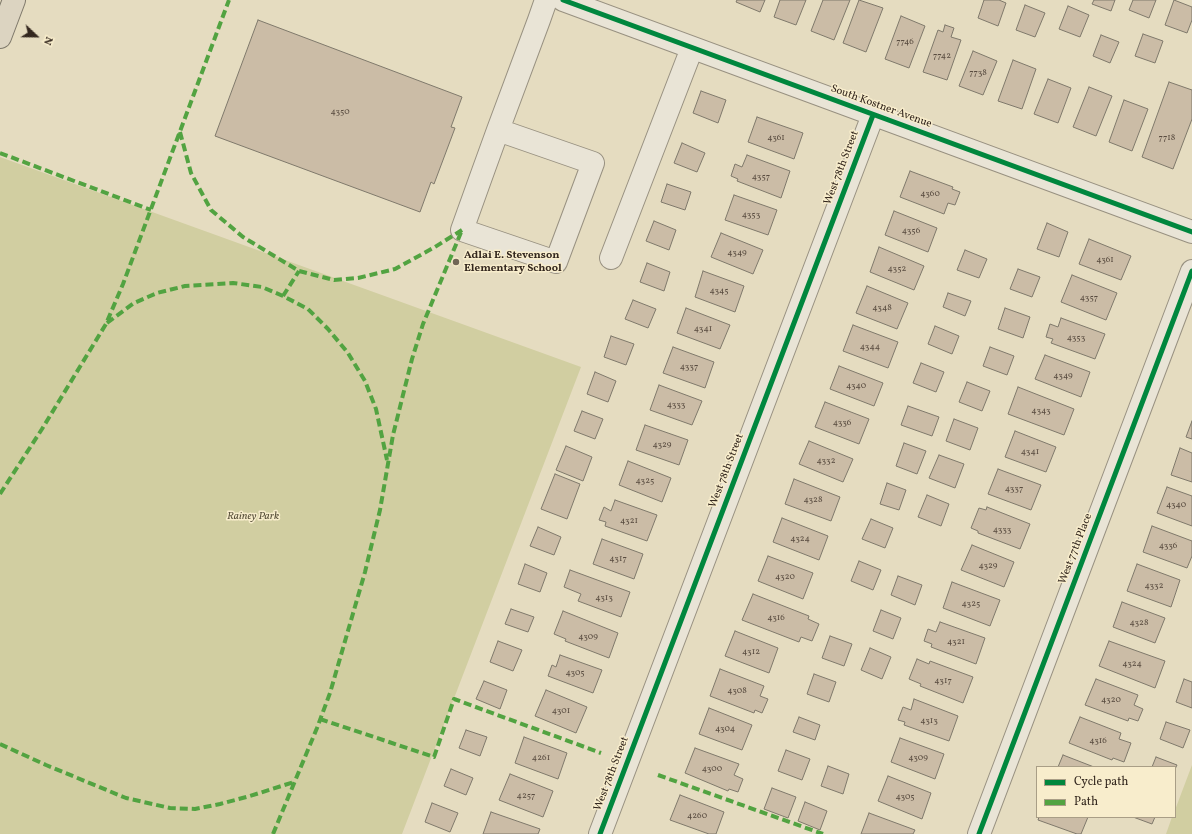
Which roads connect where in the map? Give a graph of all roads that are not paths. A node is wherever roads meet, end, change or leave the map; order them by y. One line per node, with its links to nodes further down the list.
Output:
1 (14, 0): 4 (main road)
2 (546, 0): 7 (street)
3 (563, 0): 5 (street, South Kostner Avenue)
4 (0, 36)
5 (692, 48): 6 (street, South Kostner Avenue); 9 (street)
6 (873, 115): 8 (street, South Kostner Avenue); 11 (street, West 78th Street)
7 (498, 130): 7 (street)
8 (1192, 232)
9 (611, 258)
10 (1192, 271): 12 (street, West 77th Place)
11 (600, 834)
12 (979, 834)

